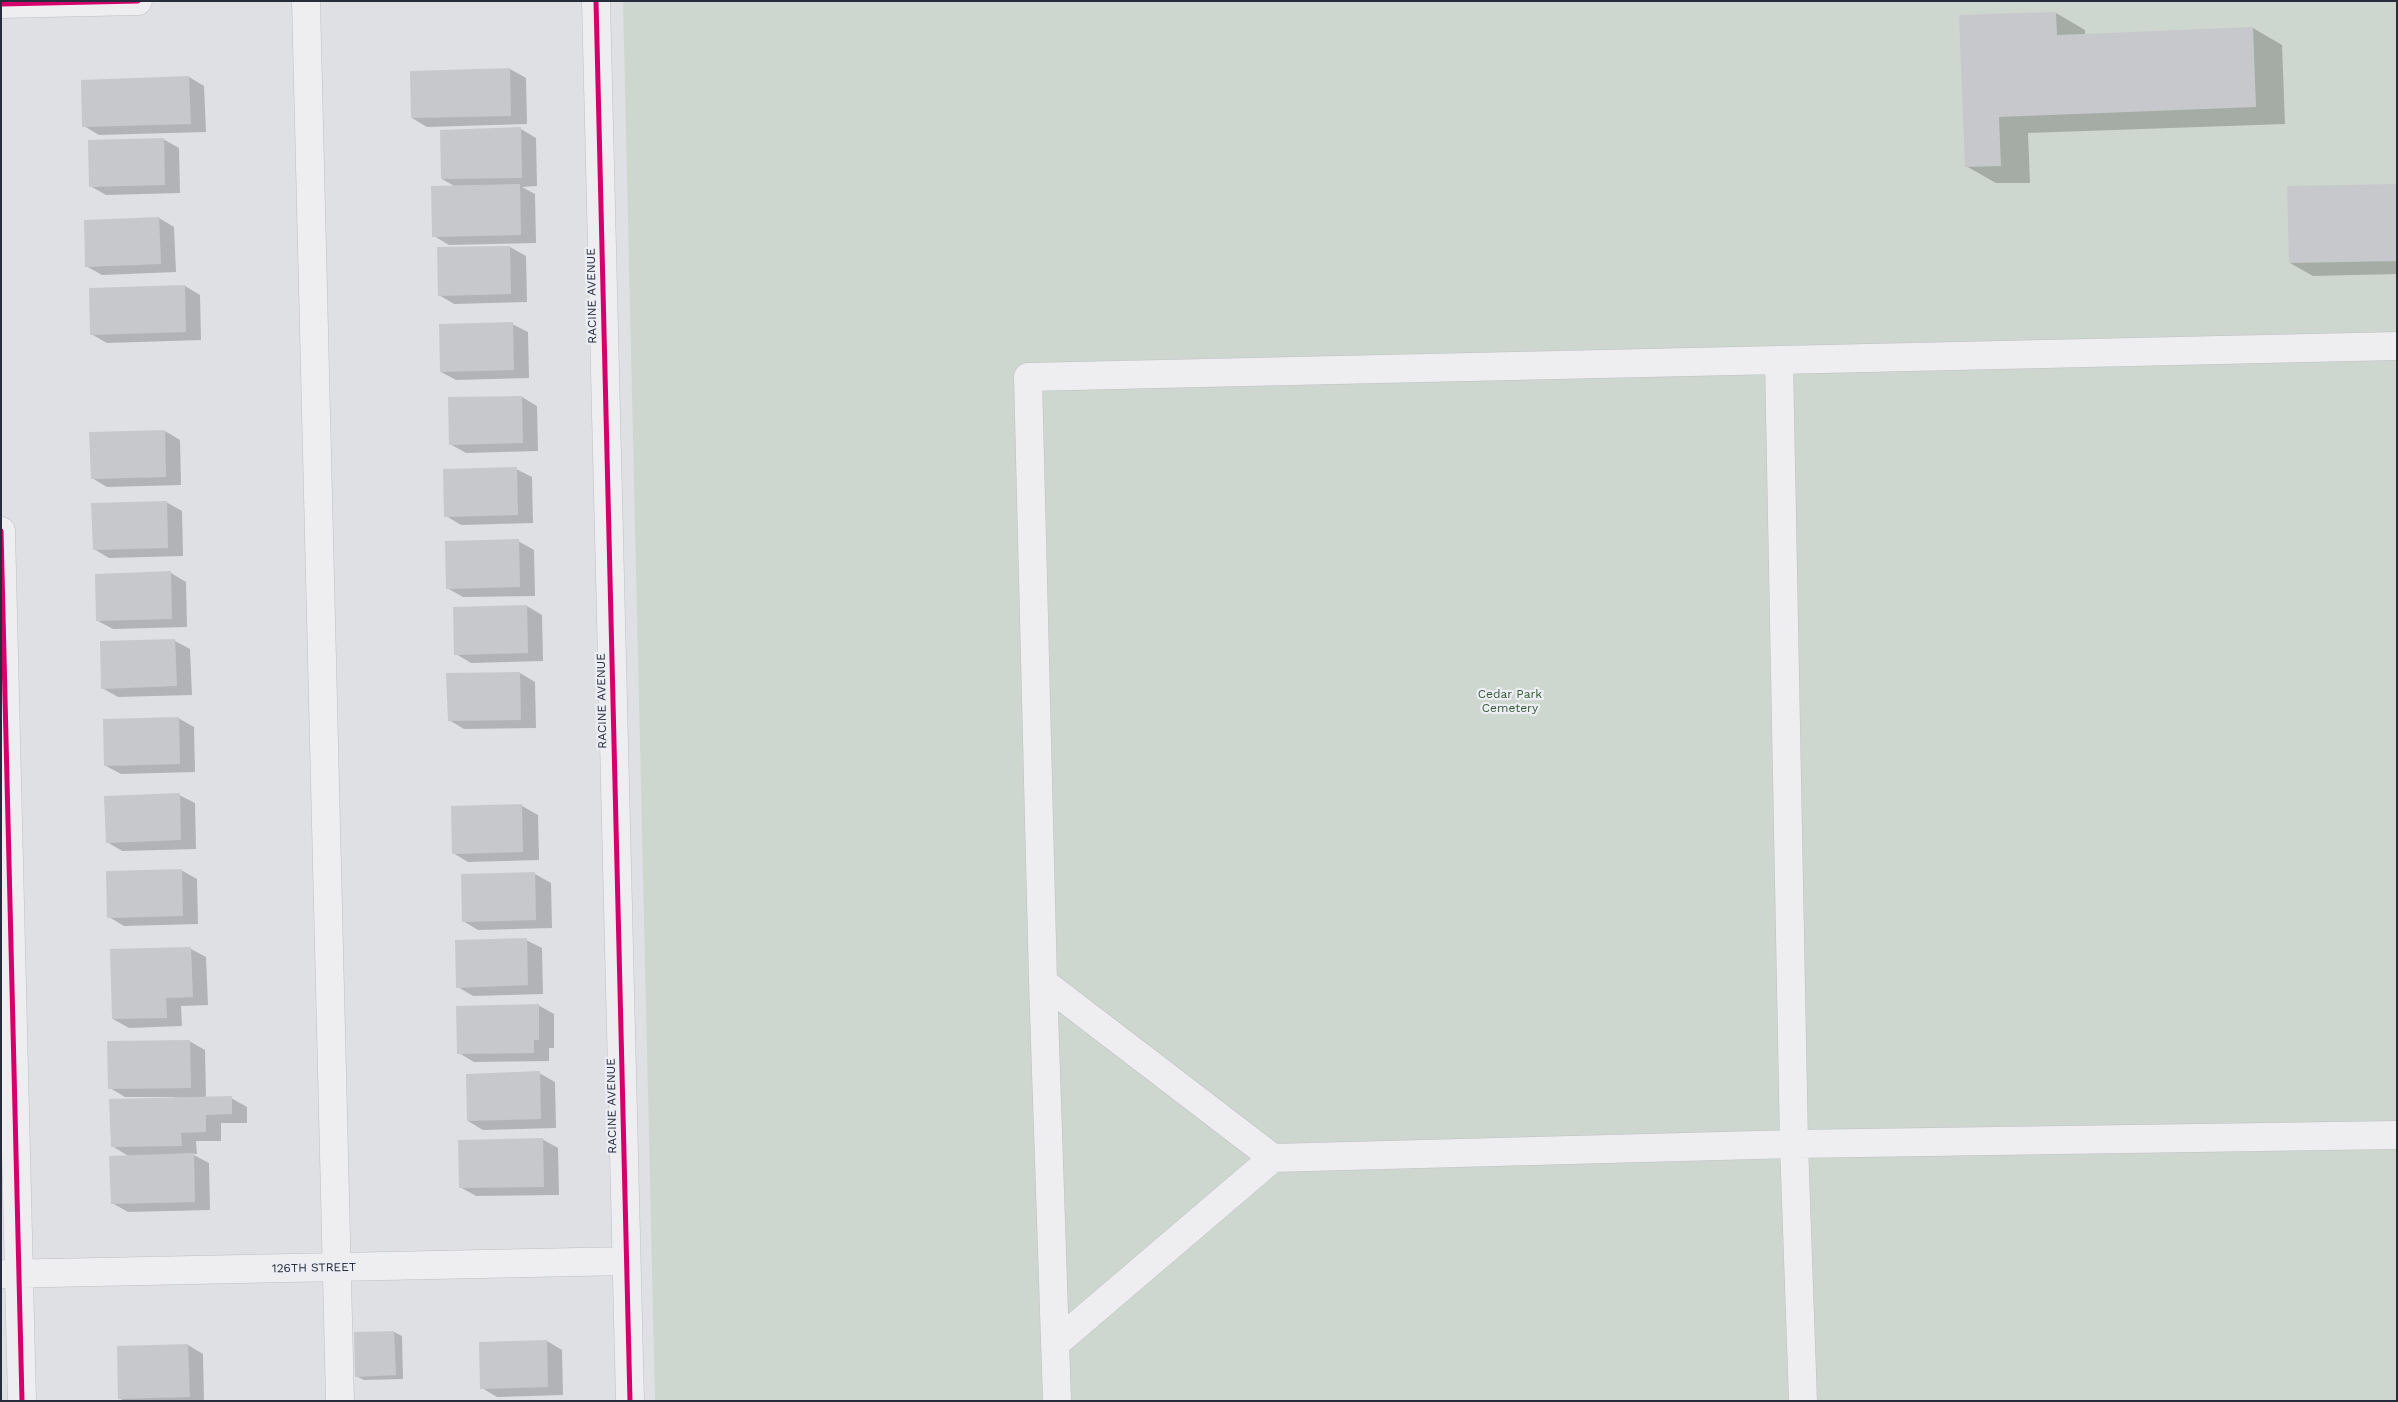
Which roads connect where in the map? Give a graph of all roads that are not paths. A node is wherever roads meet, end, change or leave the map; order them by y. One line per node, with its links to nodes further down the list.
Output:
1 (138, 1): 4 (street)
2 (306, 1): 13 (street)
3 (596, 1): 12 (street, RACINE AVENUE)
4 (1, 4)
5 (2397, 346): 6 (street)
6 (1780, 360): 8 (street); 10 (street)
7 (1, 531): 14 (street)
8 (1042, 982): 11 (street); 15 (street)
9 (2397, 1135): 10 (street)
10 (1794, 1144): 11 (street); 20 (street)
11 (1273, 1158): 15 (street)
12 (626, 1262): 13 (street, 126TH STREET); 18 (street, RACINE AVENUE)
13 (336, 1267): 14 (street, 126TH STREET); 17 (street)
14 (10, 1274): 16 (street)
15 (1056, 1343): 19 (street)
16 (22, 1401)
17 (340, 1401)
18 (630, 1401)
19 (1057, 1401)
20 (1802, 1401)

